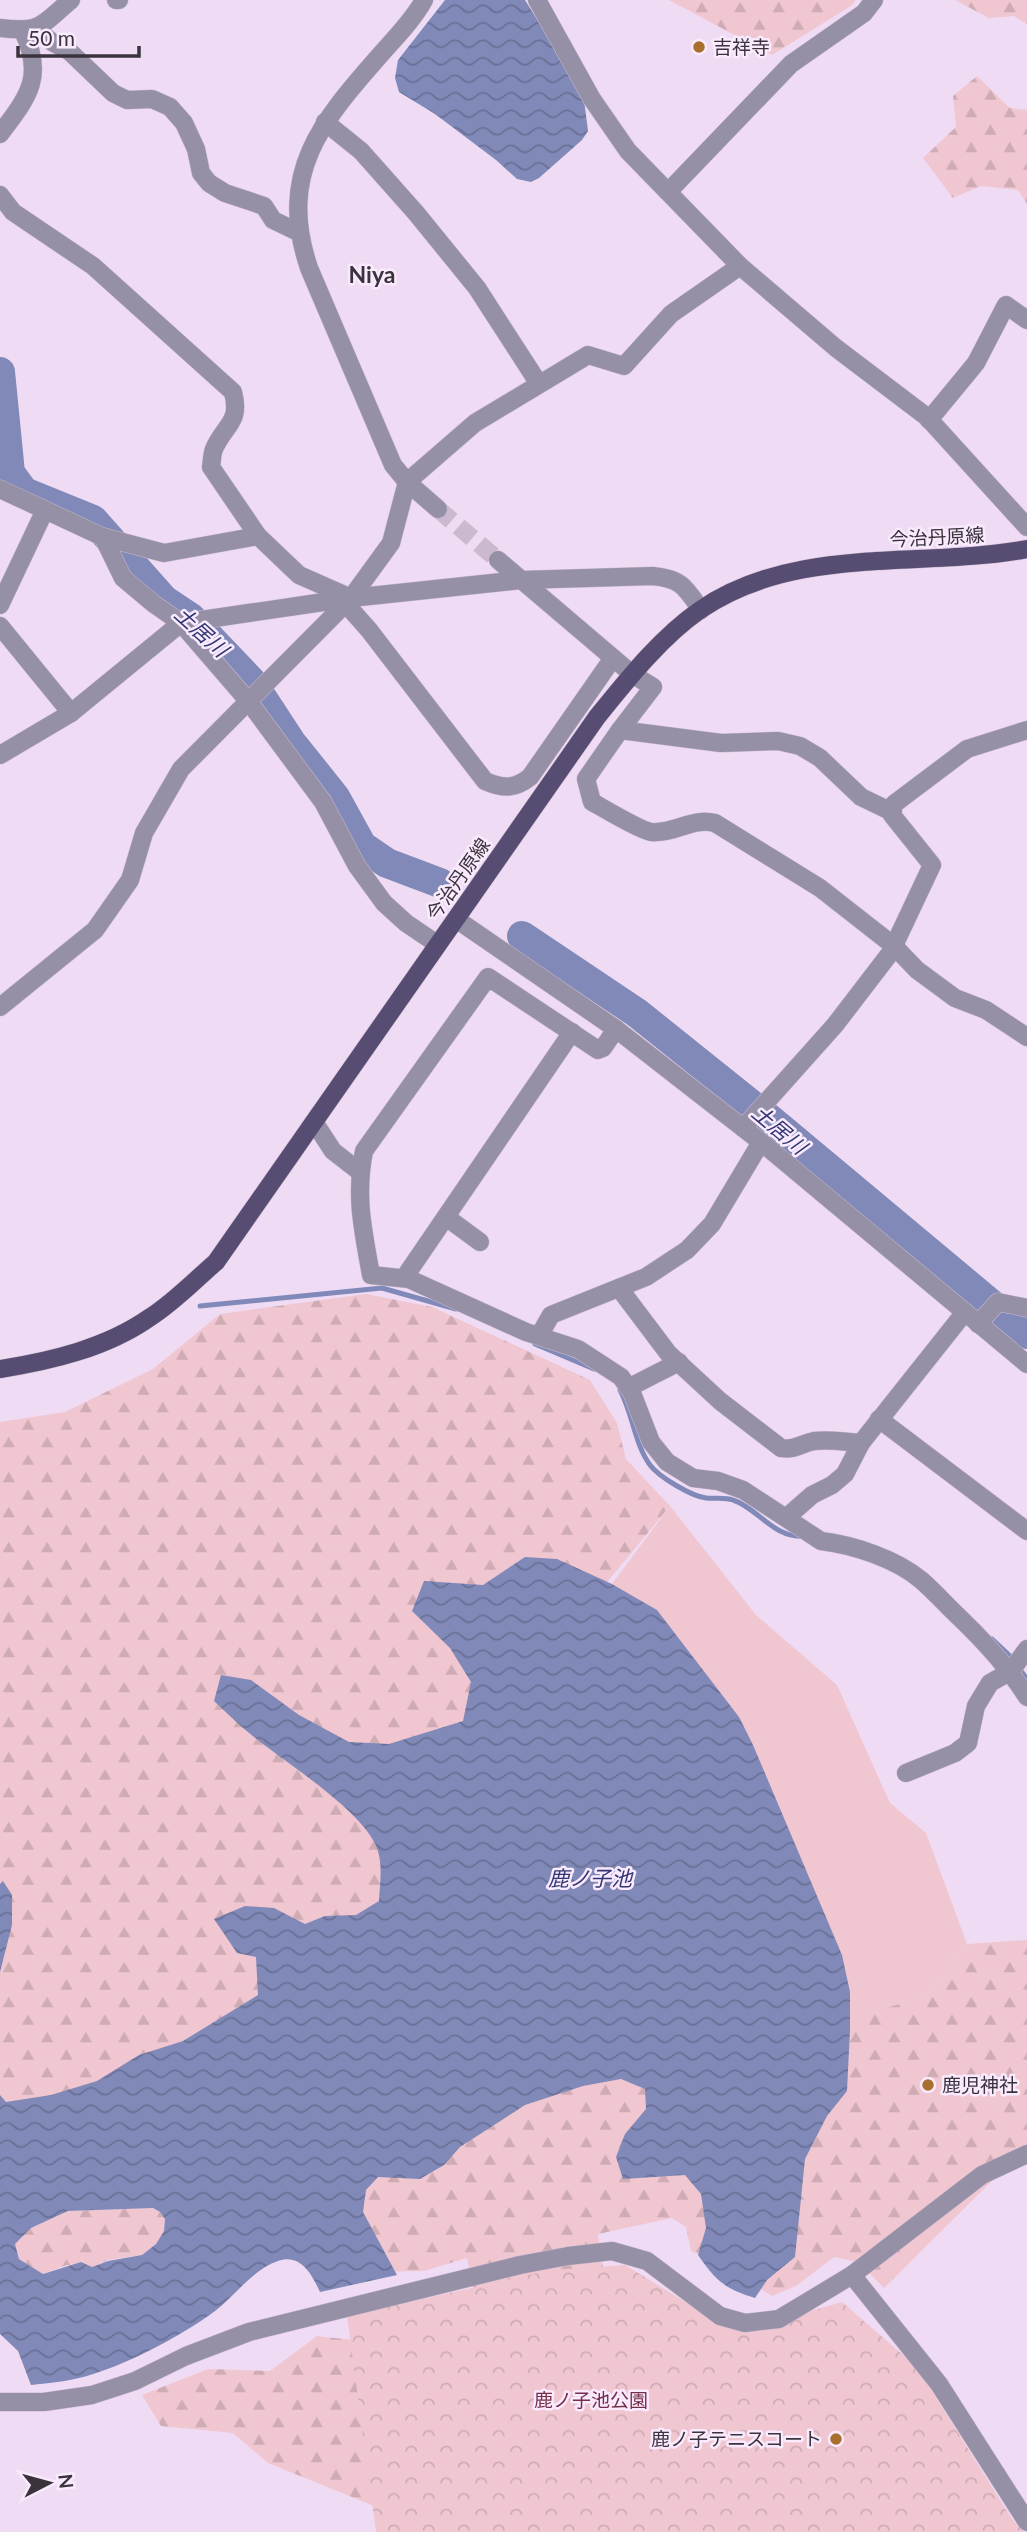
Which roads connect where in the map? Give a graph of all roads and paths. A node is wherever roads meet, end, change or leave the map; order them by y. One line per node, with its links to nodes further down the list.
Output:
1 (71, 0): 6 (street)
2 (424, 0): 7 (street)
3 (537, 0): 9 (street)
4 (873, 0): 9 (street)
5 (0, 27): 6 (street)
6 (30, 30): 8 (street); 11 (street)
7 (325, 122): 11 (street); 14 (street)
8 (0, 134)
9 (668, 192): 12 (street)
10 (0, 195): 21 (street)
11 (298, 232): 16 (street)
12 (740, 267): 14 (street); 15 (street)
13 (1027, 320): 15 (street)
14 (539, 384): 16 (street)
15 (929, 420): 20 (street)
16 (407, 482): 18 (street); 26 (street)
17 (0, 489): 19 (street)
18 (438, 509)
19 (45, 510): 22 (street); 27 (street)
20 (1027, 527)
21 (258, 536): 22 (street); 26 (street)
22 (103, 537): 29 (street)
23 (1027, 549): 28 (main road, 今治丹原線)
24 (498, 560): 25 (street)
25 (520, 580): 26 (street); 28 (street); 31 (street)
26 (348, 601): 29 (street); 31 (street); 33 (street)
27 (0, 605)
28 (701, 610): 32 (main road, 今治丹原線)
29 (181, 623): 33 (street); 34 (street)
30 (0, 626): 34 (street)
31 (613, 659): 32 (street)
32 (632, 674): 35 (street); 39 (main road, 今治丹原線)
33 (249, 702): 40 (street); 42 (street)
34 (71, 713): 37 (street)
35 (620, 730): 38 (street); 41 (street)
36 (1027, 730): 38 (street)
37 (0, 755)
38 (892, 812): 41 (street)
39 (456, 919): 40 (main road, 今治丹原線); 43 (street)
40 (437, 944): 46 (main road, 今治丹原線)
41 (894, 946): 45 (street); 47 (street)
42 (0, 1007)
43 (616, 1029): 44 (street); 47 (street)
44 (572, 1032): 49 (street); 50 (street)
45 (1027, 1037)
46 (314, 1122): 49 (street); 59 (main road, 今治丹原線)
47 (748, 1124): 48 (street)
48 (761, 1142): 53 (street); 55 (street)
49 (360, 1172): 52 (street)
50 (446, 1217): 51 (street); 52 (street)
51 (480, 1242)
52 (404, 1278): 56 (street)
53 (619, 1288): 56 (street); 57 (street)
54 (1027, 1308): 55 (street)
55 (976, 1317): 58 (street); 61 (street)
56 (538, 1336): 60 (street)
57 (679, 1362): 60 (street); 62 (street)
58 (1027, 1364)
59 (0, 1369)
60 (628, 1388): 63 (street)
61 (879, 1419): 62 (street); 64 (street)
62 (861, 1443): 63 (street)
63 (786, 1517): 66 (street)
64 (1027, 1531)
65 (1027, 1649): 66 (street)
66 (1011, 1671): 67 (street); 68 (street)
67 (1027, 1697)
68 (906, 1773)
69 (1027, 2154): 70 (street)
70 (852, 2275): 71 (street); 72 (street)
71 (0, 2402)
72 (1027, 2522)

